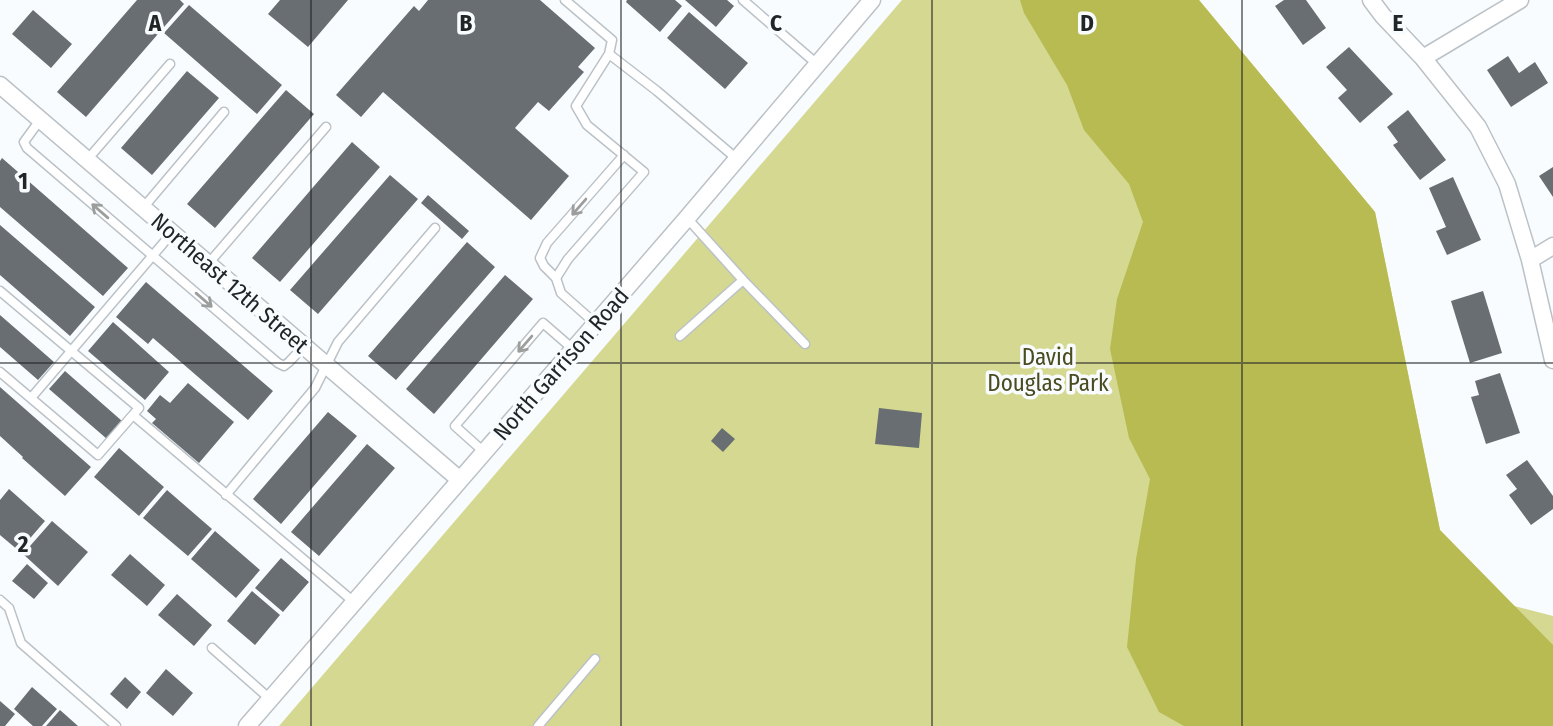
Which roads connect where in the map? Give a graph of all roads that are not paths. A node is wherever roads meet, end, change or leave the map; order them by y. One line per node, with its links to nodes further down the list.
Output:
1 (565, 0): 6 (lane)
2 (743, 0): 9 (lane)
3 (872, 0): 9 (street, North Garrison Road)
4 (1371, 0): 7 (street)
5 (1520, 0): 7 (street)
6 (609, 54): 14 (lane); 15 (lane)
7 (1423, 58): 23 (street)
8 (170, 64): 16 (lane)
9 (817, 64): 15 (street, North Garrison Road)
10 (0, 85): 12 (street, Northeast 12th Street)
11 (223, 112): 17 (lane)
12 (40, 120): 16 (street, Northeast 12th Street); 22 (lane, one-way to 12)
13 (326, 127): 24 (lane)
14 (624, 155): 25 (lane, one-way to 25); 25 (lane)
15 (737, 159): 18 (street, North Garrison Road)
16 (87, 160): 17 (street, Northeast 12th Street)
17 (143, 208): 20 (street, Northeast 12th Street)
18 (687, 218): 26 (lane); 28 (street, North Garrison Road)
19 (435, 228): 35 (lane)
20 (172, 233): 22 (lane); 24 (street, Northeast 12th Street)
21 (1553, 246): 23 (street)
22 (152, 256): 31 (lane, one-way to 31); 33 (lane)
23 (1530, 260): 34 (street)
24 (208, 264): 31 (street, Northeast 12th Street)
25 (556, 278): 28 (lane)
26 (743, 280): 29 (lane); 30 (lane)
27 (0, 290): 33 (lane)
28 (596, 324): 32 (street, North Garrison Road)
29 (680, 336)
30 (805, 344)
31 (304, 346): 35 (street, Northeast 12th Street)
32 (573, 349): 39 (street, North Garrison Road); 39 (lane, one-way to 39)
33 (71, 351): 37 (lane); 38 (lane)
34 (1553, 360)
35 (326, 365): 40 (street, Northeast 12th Street); 41 (lane)
36 (0, 372): 37 (lane)
37 (31, 398): 38 (lane)
38 (132, 415): 41 (lane)
39 (484, 452): 40 (street, North Garrison Road)
40 (460, 480): 43 (street, North Garrison Road)
41 (226, 495): 43 (lane)
42 (0, 600): 47 (lane)
43 (354, 602): 46 (street, North Garrison Road)
44 (212, 648): 46 (lane)
45 (595, 659): 49 (lane)
46 (271, 699): 48 (street, North Garrison Road)
47 (116, 726)
48 (247, 726)
49 (538, 726)

